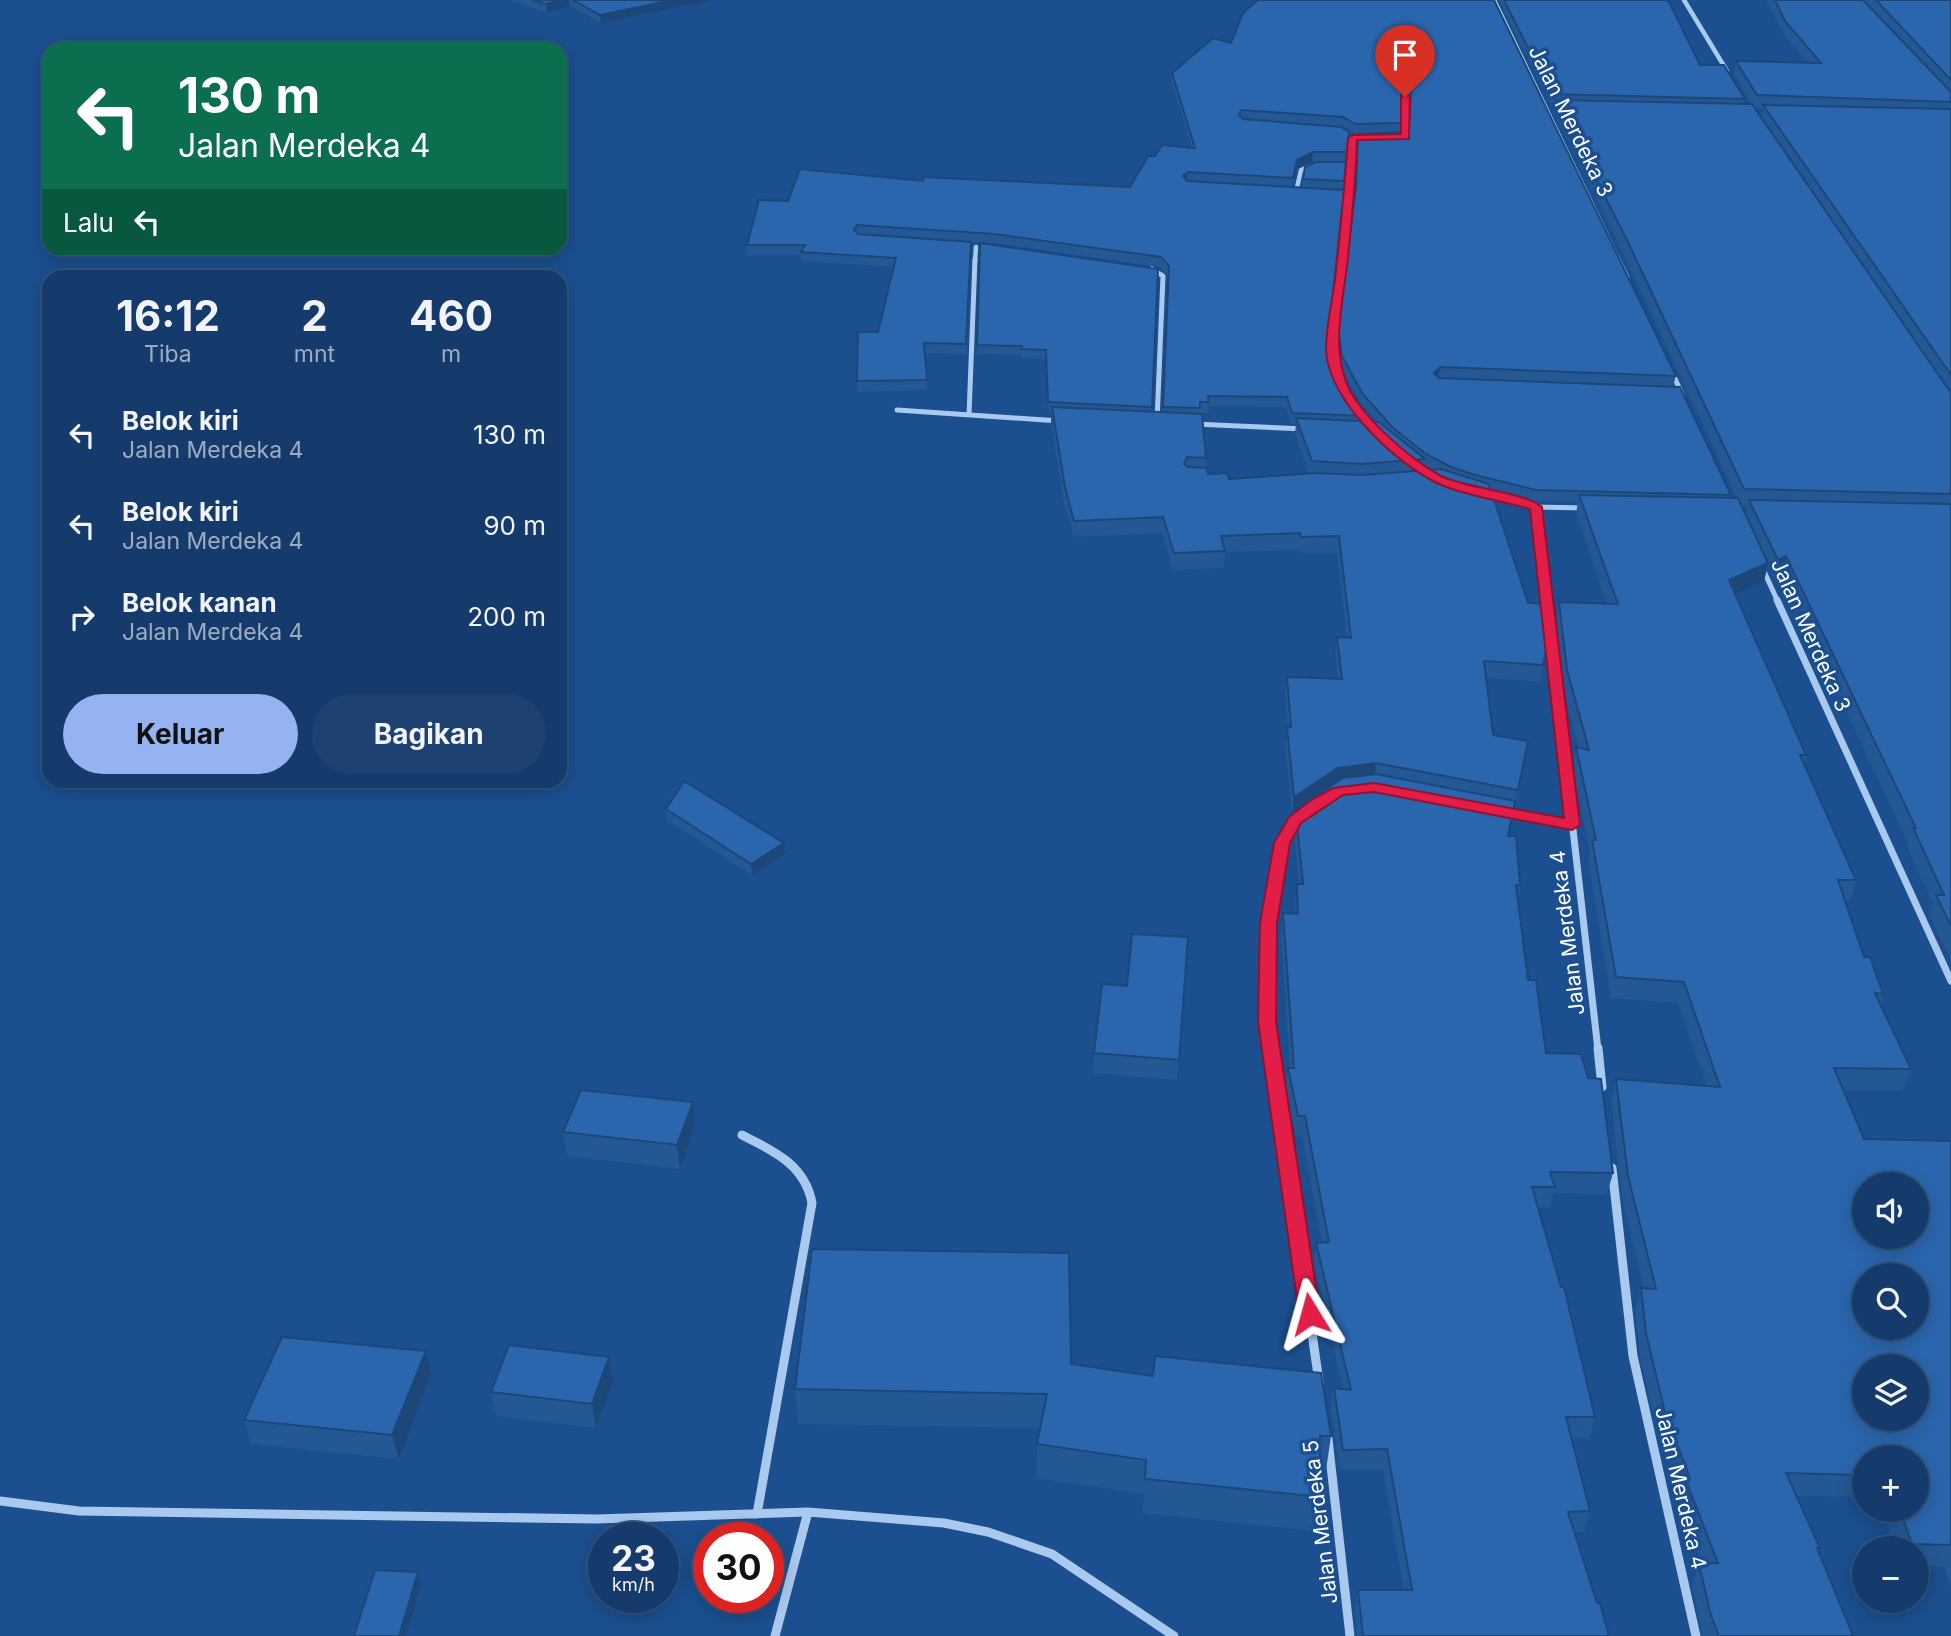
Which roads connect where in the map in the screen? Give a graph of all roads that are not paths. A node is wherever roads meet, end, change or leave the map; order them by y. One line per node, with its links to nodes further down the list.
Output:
1 (1494, 0): 19 (street, Jalan Merdeka 3)
2 (1684, 0): 3 (street)
3 (1732, 79)
4 (1405, 97): 6 (street)
5 (1380, 138): 9 (street)
6 (1393, 139)
7 (1317, 164): 11 (street)
8 (1340, 166): 9 (street)
9 (1352, 166): 14 (street)
10 (1282, 191): 11 (street)
11 (1296, 192): 12 (street)
12 (1309, 193)
13 (1336, 194): 14 (street)
14 (1350, 195): 21 (street)
15 (964, 246): 16 (street)
16 (976, 247): 17 (street); 26 (street)
17 (985, 247)
18 (1146, 268): 29 (street)
19 (1629, 281)
20 (1670, 367): 23 (street)
21 (1339, 380)
22 (1668, 391): 23 (street)
23 (1681, 391): 24 (street)
24 (1687, 404)
25 (897, 410): 26 (street)
26 (968, 415): 27 (street)
27 (1069, 421)
28 (1144, 422): 29 (street)
29 (1157, 422): 30 (street)
30 (1171, 423)
31 (1185, 424): 32 (street)
32 (1309, 430)
33 (1482, 492): 34 (street)
34 (1536, 507): 35 (street); 39 (street, Jalan Merdeka 4)
35 (1590, 508)
36 (1761, 563): 40 (street, Jalan Merdeka 3)
37 (1310, 808): 44 (street)
38 (1493, 810): 39 (street)
39 (1572, 825): 41 (street, Jalan Merdeka 4)
40 (1951, 981)
41 (1603, 1097)
42 (742, 1135): 48 (street)
43 (1611, 1165): 52 (street, Jalan Merdeka 4)
44 (1321, 1391)
45 (1327, 1432): 51 (street, Jalan Merdeka 5)
46 (0, 1501): 48 (street)
47 (808, 1512): 48 (street); 49 (street); 50 (street)
48 (757, 1514)
49 (775, 1636)
50 (1174, 1636)
51 (1350, 1636)
52 (1696, 1636)

